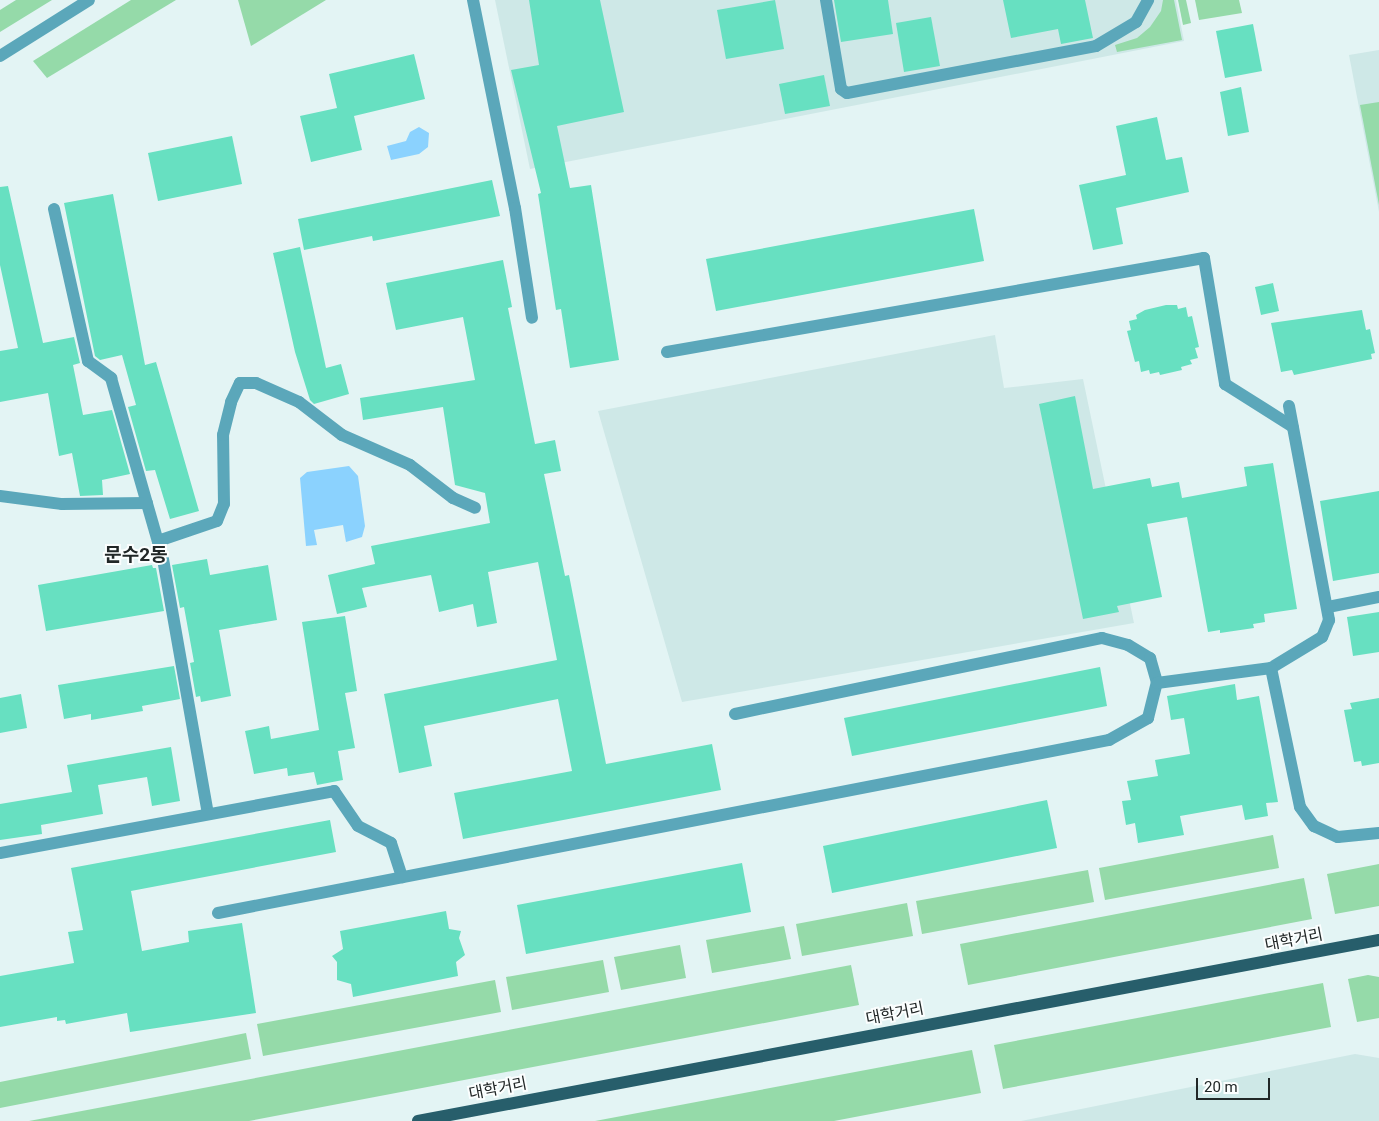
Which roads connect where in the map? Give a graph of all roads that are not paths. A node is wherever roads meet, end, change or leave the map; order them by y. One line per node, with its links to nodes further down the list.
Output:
1 (89, 0): 5 (street)
2 (474, 0): 7 (street)
3 (826, 0): 4 (street)
4 (1148, 0)
5 (0, 56)
6 (54, 209): 12 (street)
7 (532, 318)
8 (667, 352): 10 (street)
9 (1289, 406): 10 (street)
10 (1293, 427): 16 (street)
11 (0, 496): 12 (street)
12 (147, 503): 14 (street)
13 (476, 508): 14 (street)
14 (158, 541): 20 (street)
15 (1379, 597): 16 (street)
16 (1328, 607): 17 (street)
17 (1271, 668): 18 (street); 21 (street)
18 (1157, 683): 19 (street); 23 (street)
19 (735, 714)
20 (208, 814): 22 (street); 23 (street)
21 (1379, 833)
22 (0, 853)
23 (402, 877): 24 (street)
24 (218, 913)
25 (1379, 940): 26 (main road, 대학거리)
26 (418, 1121)

